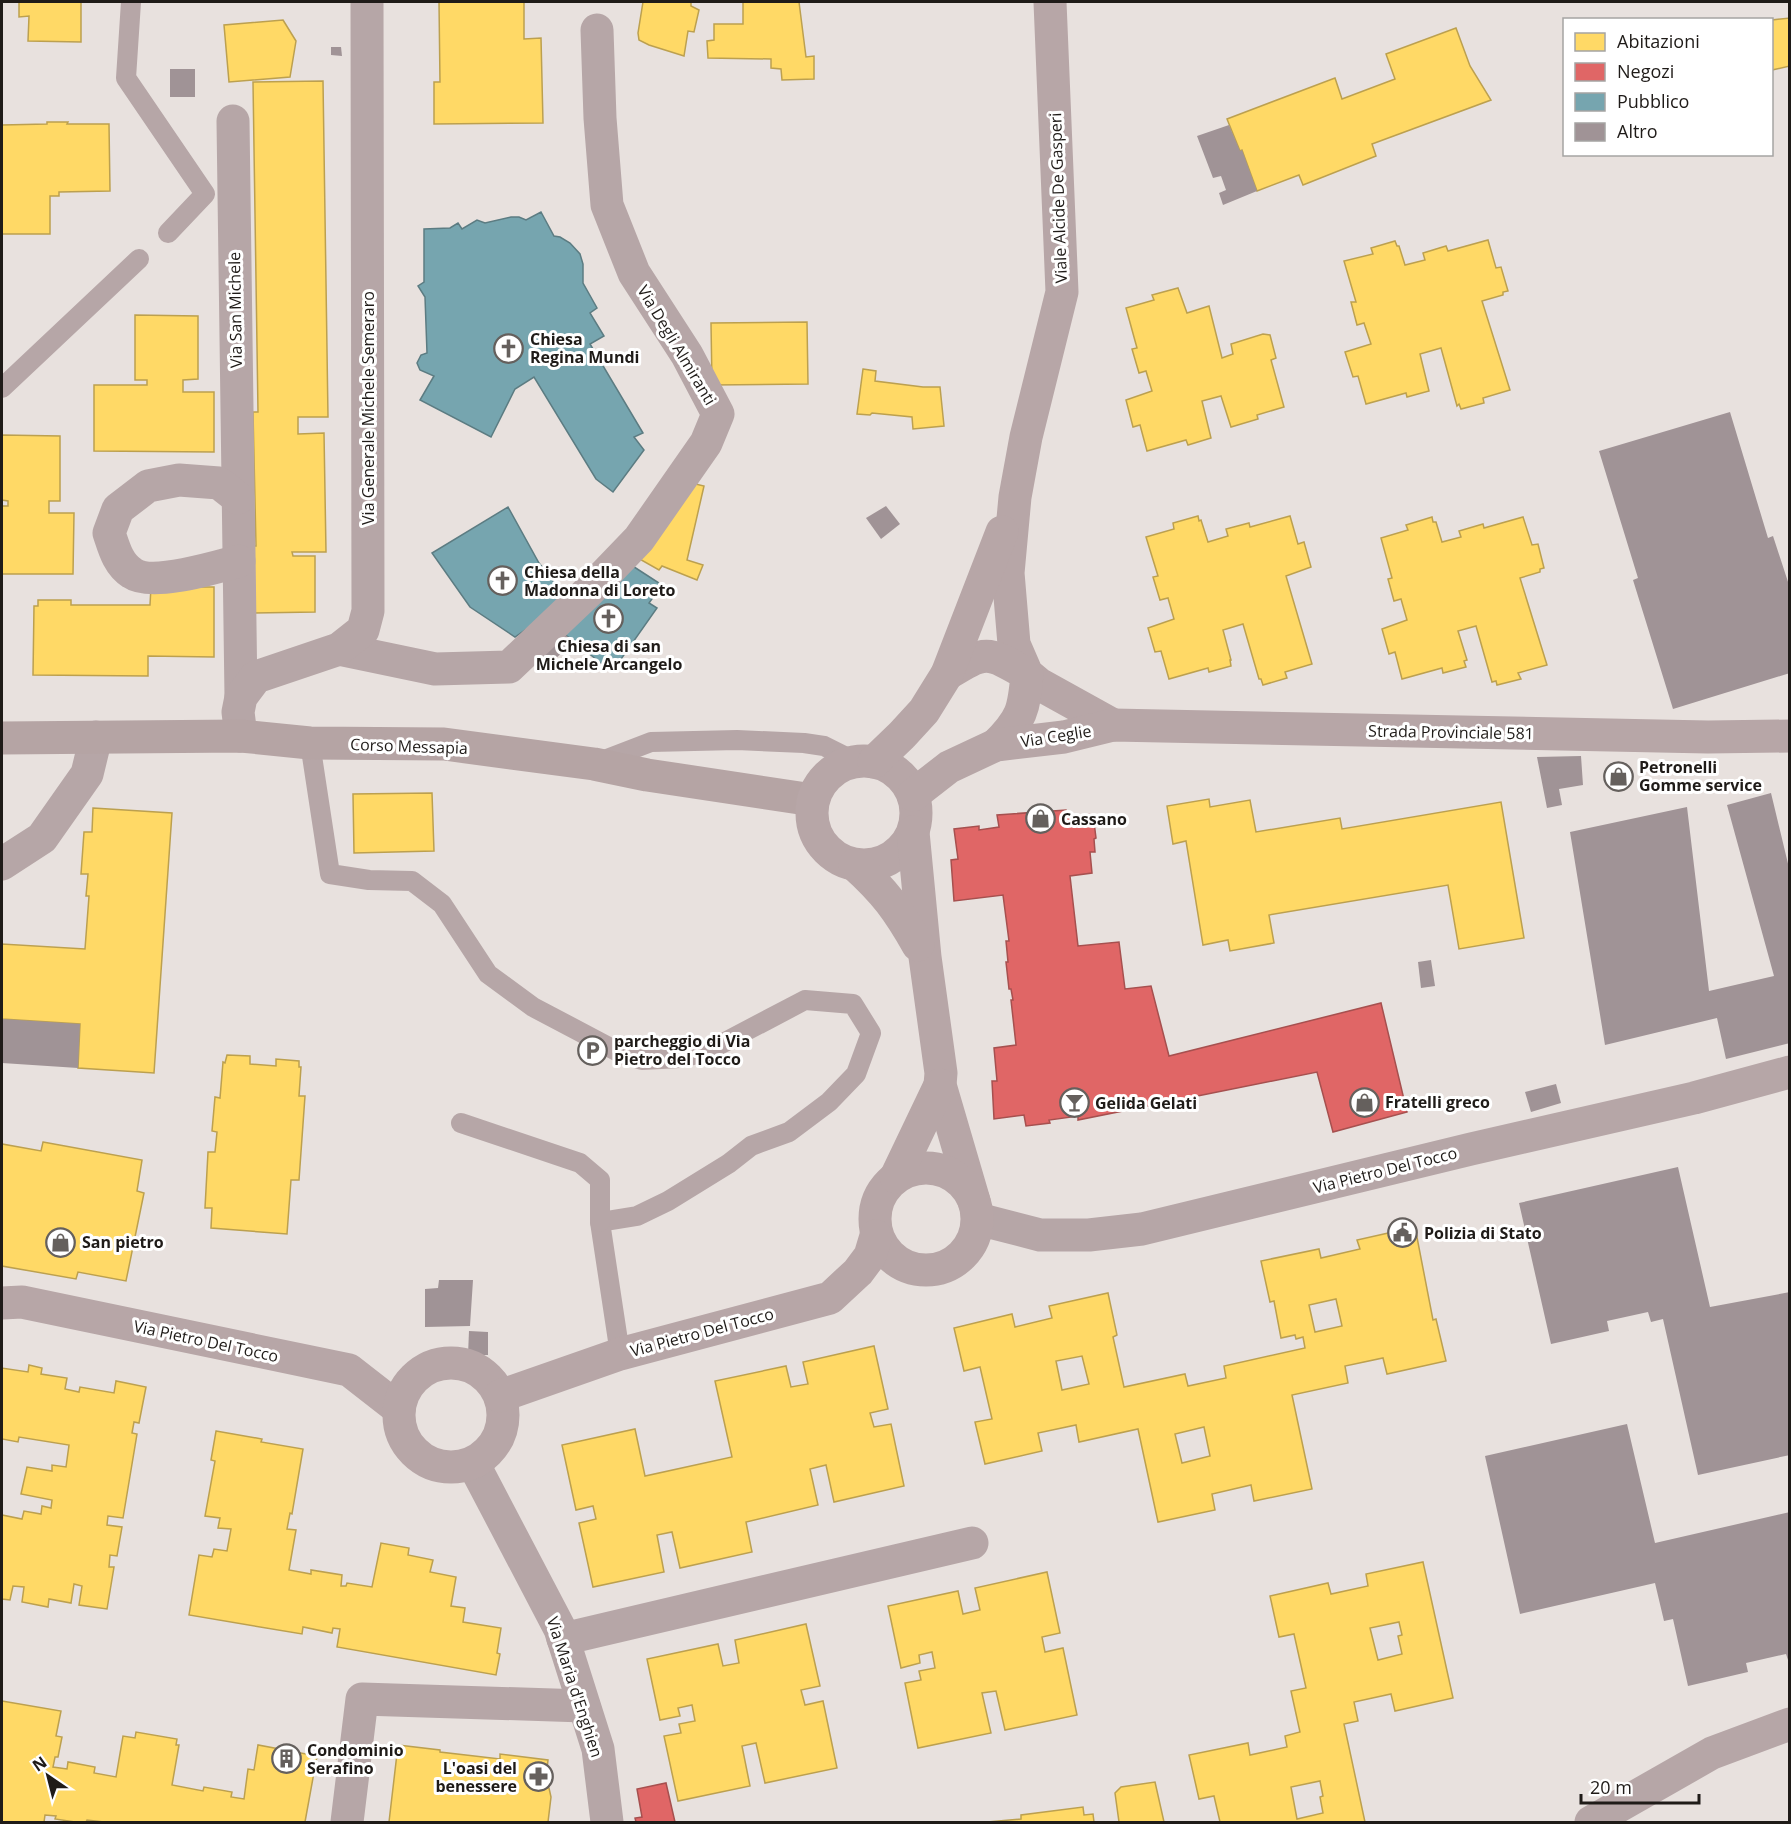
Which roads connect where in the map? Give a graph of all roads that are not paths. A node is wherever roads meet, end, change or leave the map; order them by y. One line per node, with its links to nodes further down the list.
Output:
1 (131, 2): 6 (lane)
2 (367, 2): 12 (street, Via Generale Michele Semeraro)
3 (1050, 2): 9 (main road, Viale Alcide De Gasperi)
4 (597, 30): 12 (street, Via Degli Almiranti)
5 (233, 122): 10 (street, Via San Michele)
6 (168, 233)
7 (139, 259): 8 (lane)
8 (2, 388)
9 (1016, 496): 13 (main road, Viale Alcide De Gasperi); 14 (main road, Viale Alcide De Gasperi)
10 (238, 498): 11 (street, Via San Michele); 11 (street)
11 (239, 561): 15 (street, Via San Michele)
12 (339, 649): 15 (street, Via Generale Michele Semeraro)
13 (947, 674): 14 (main road, Viale Alcide De Gasperi); 23 (main road, Viale Alcide De Gasperi)
14 (1027, 674): 16 (main road, Via Ceglie); 22 (main road)
15 (241, 697): 17 (street)
16 (1113, 725): 18 (main road, Strada Provinciale 581); 22 (main road, Via Ceglie)
17 (241, 736): 19 (street, Corso Messapia); 21 (street, Corso Messapia)
18 (1790, 736)
19 (96, 737): 20 (street, Corso Messapia); 28 (street)
20 (2, 738)
21 (310, 743): 24 (street, Corso Messapia); 36 (lane)
22 (996, 745): 25 (main road, Via Ceglie)
23 (865, 762): 24 (lane); 25 (main road); 26 (main road)
24 (594, 764): 26 (street, Corso Messapia)
25 (913, 795): 27 (main road)
26 (813, 800): 29 (main road)
27 (913, 832): 29 (main road); 30 (main road)
28 (2, 864)
29 (855, 865): 30 (main road)
30 (925, 957): 32 (main road)
31 (1790, 1072): 35 (street, Via Pietro Del Tocco)
32 (940, 1084): 34 (main road); 35 (main road)
33 (461, 1123): 36 (lane)
34 (896, 1177): 35 (main road); 37 (main road)
35 (976, 1210): 37 (main road)
36 (600, 1222): 39 (lane)
37 (876, 1236): 39 (main road, Via Pietro Del Tocco)
38 (2, 1303): 41 (main road, Via Pietro Del Tocco)
39 (620, 1354): 40 (main road, Via Pietro Del Tocco)
40 (500, 1396): 41 (main road); 42 (main road)
41 (399, 1409): 42 (main road)
42 (472, 1463): 44 (street, Via Maria d'Enghien)
43 (972, 1543): 44 (street)
44 (563, 1639): 45 (street, Via Maria d'Enghien)
45 (584, 1706): 47 (street); 48 (street, Via Maria d'Enghien)
46 (1790, 1724): 49 (street)
47 (347, 1822)
48 (607, 1822)
49 (1591, 1822)

